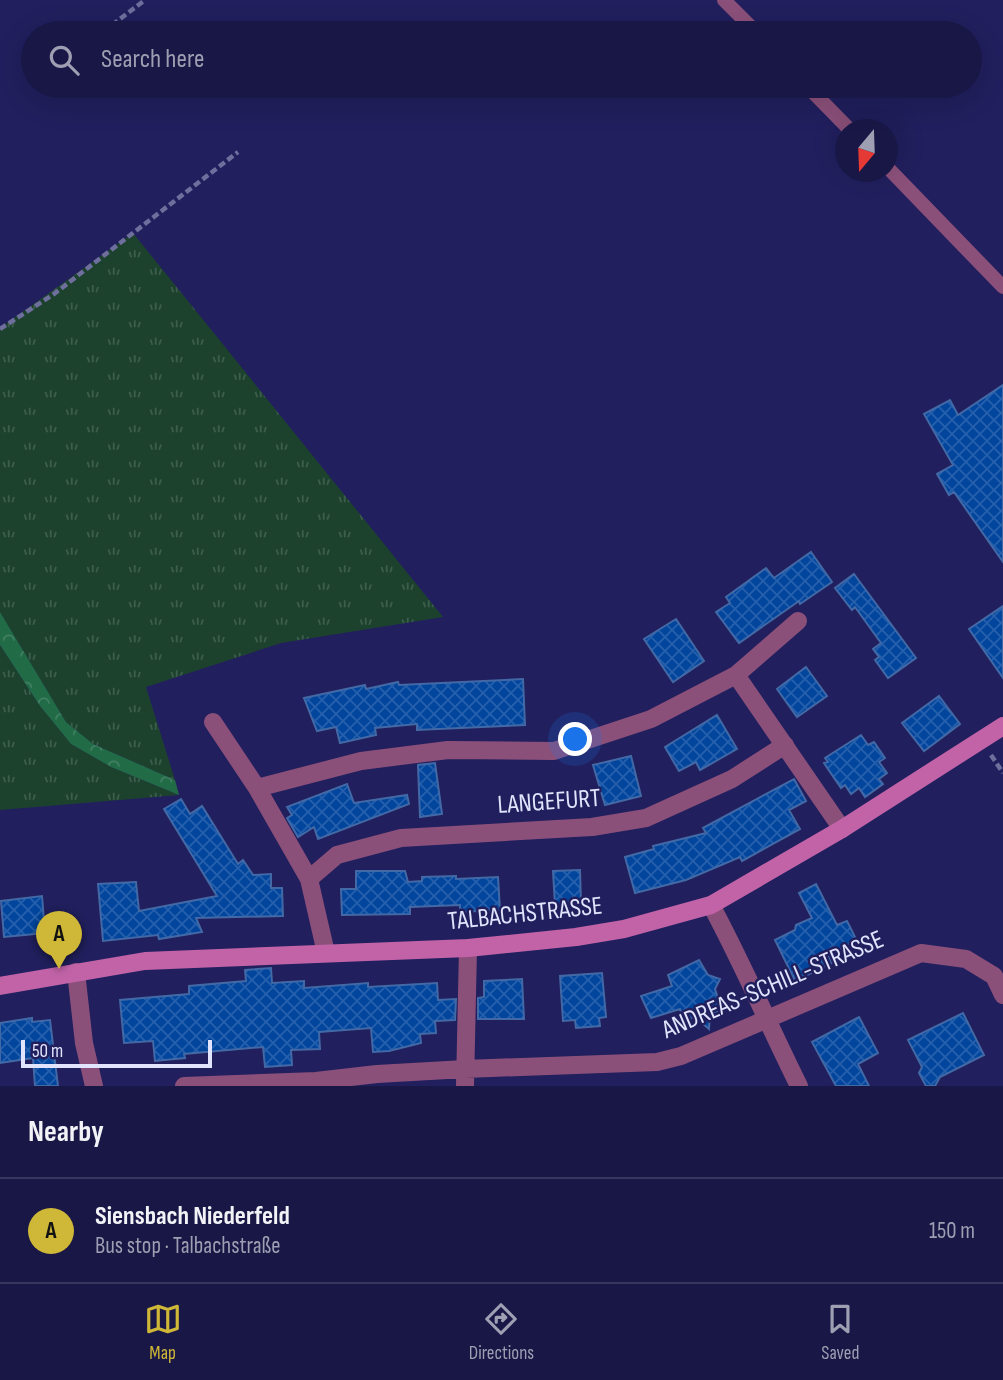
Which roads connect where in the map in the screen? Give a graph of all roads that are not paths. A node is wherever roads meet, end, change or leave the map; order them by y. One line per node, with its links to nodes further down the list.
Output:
1 (724, 0): 2 (lane)
2 (745, 21)
3 (819, 98): 4 (lane)
4 (839, 119)
5 (898, 179): 6 (lane)
6 (1003, 287)
7 (798, 621): 8 (street, LANGEFURT)
8 (736, 676): 11 (street); 12 (street, LANGEFURT)
9 (213, 722): 12 (street)
10 (1003, 726): 13 (street, TALBACHSTRASSE)
11 (785, 745): 13 (street); 14 (street, LANGEFURT)
12 (257, 788): 14 (street)
13 (842, 829): 15 (street, TALBACHSTRASSE)
14 (309, 879): 17 (street)
15 (711, 905): 16 (street, TALBACHSTRASSE); 21 (street)
16 (468, 948): 17 (street, TALBACHSTRASSE); 22 (street)
17 (326, 953): 18 (street, TALBACHSTRASSE)
18 (76, 972): 19 (street, TALBACHSTRASSE); 23 (street)
19 (0, 986)
20 (1003, 995): 21 (street, ANDREAS-SCHILL-STRASSE)
21 (766, 1019): 22 (street, ANDREAS-SCHILL-STRASSE); 25 (street)
22 (465, 1078): 24 (street, ANDREAS-SCHILL-STRASSE)
23 (94, 1086)
24 (184, 1086)
25 (799, 1086)

